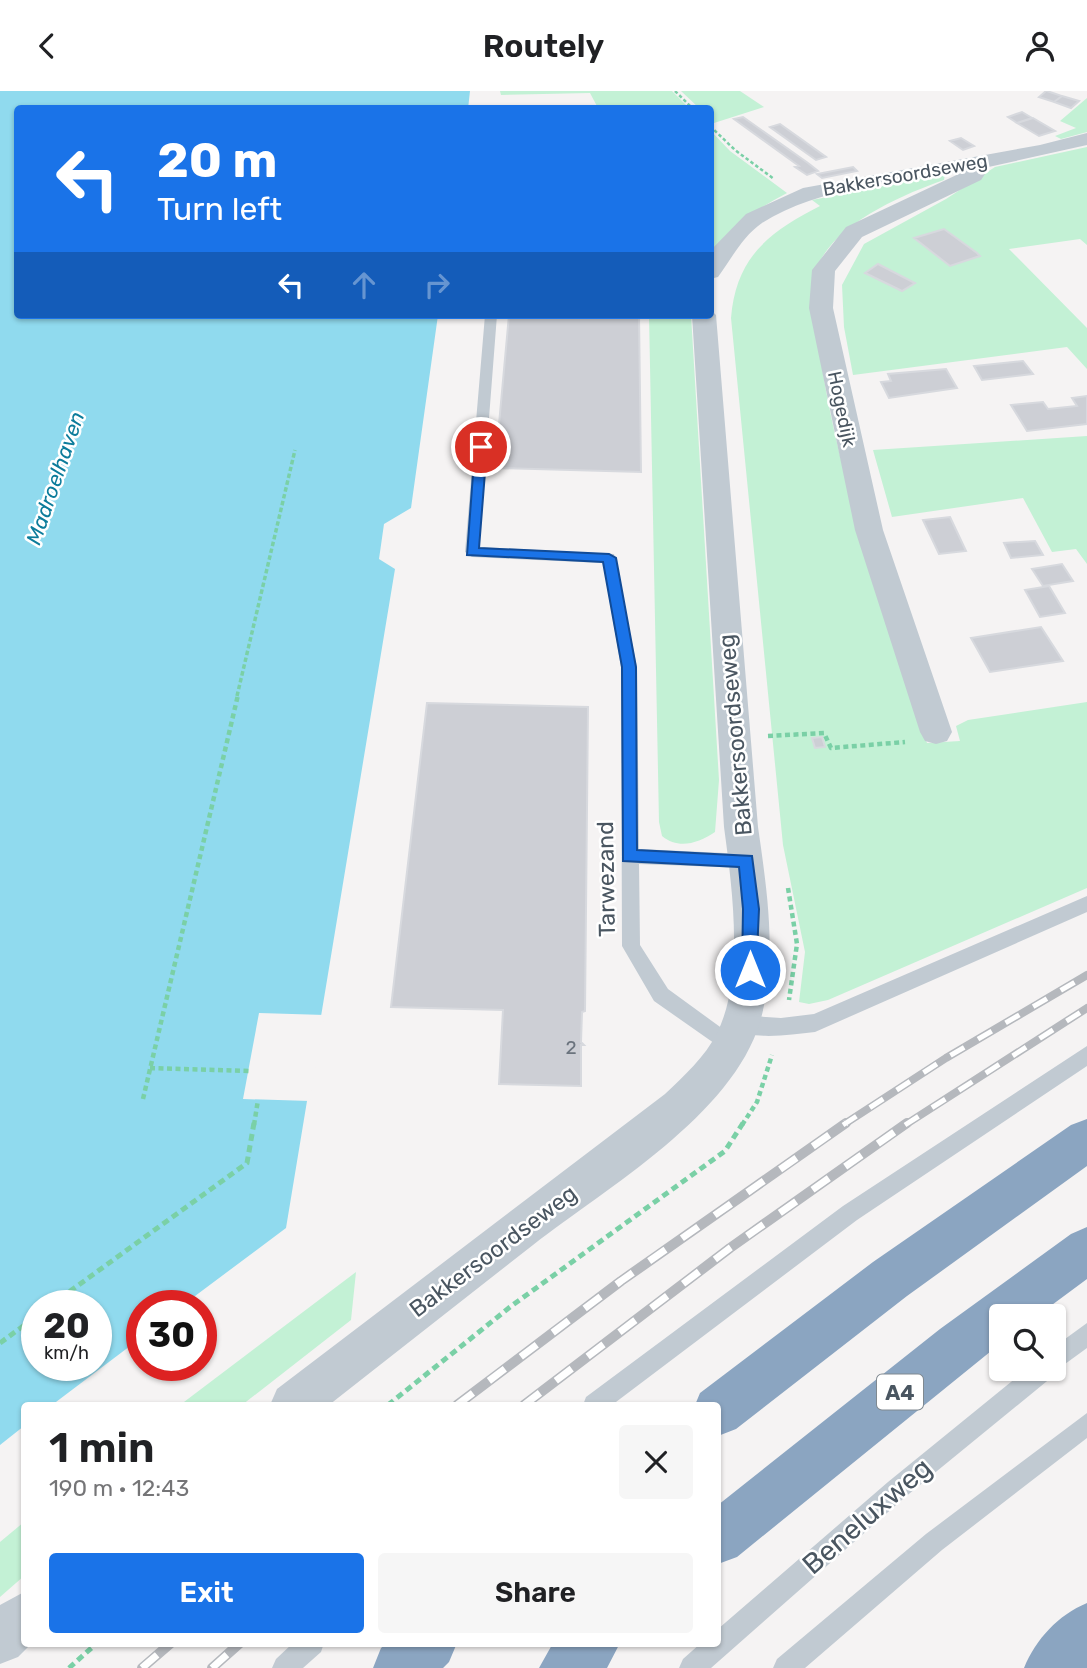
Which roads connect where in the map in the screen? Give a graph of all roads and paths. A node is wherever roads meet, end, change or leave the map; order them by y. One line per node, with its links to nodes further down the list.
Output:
1 (675, 91): 2 (path)
2 (689, 105)
3 (714, 130): 6 (path)
4 (1087, 139): 5 (street, Bakkersoordseweg)
5 (971, 163): 6 (street, Bakkersoordseweg); 11 (street, Hogedijk)
6 (800, 198): 7 (street, Bakkersoordseweg)
7 (714, 265)
8 (491, 319): 13 (lane, Tarwezand)
9 (704, 319): 14 (street, Bakkersoordseweg)
10 (295, 450): 18 (path)
11 (936, 732): 12 (path)
12 (763, 736)
13 (629, 856): 14 (lane); 16 (lane, Tarwezand)
14 (746, 861): 16 (street, Bakkersoordseweg)
15 (1087, 904): 16 (lane)
16 (735, 1035): 30 (street, Bakkersoordseweg)
17 (1087, 1055): 31 (lane)
18 (150, 1068): 19 (path); 20 (path)
19 (249, 1071)
20 (143, 1098)
21 (258, 1100): 24 (path)
22 (1087, 1140): 32 (highway)
23 (1087, 1251): 34 (highway, A4)
24 (72, 1290)
25 (21, 1328): 27 (path)
26 (1087, 1334): 28 (lane)
27 (0, 1343)
28 (1066, 1351)
29 (1029, 1381): 38 (lane, Beneluxweg)
30 (297, 1402)
31 (598, 1402)
32 (721, 1409)
33 (1087, 1424): 49 (lane)
34 (721, 1536)
35 (21, 1620): 37 (street)
36 (1087, 1630): 50 (highway)
37 (0, 1639)
38 (721, 1643)
39 (93, 1647): 44 (path)
40 (308, 1647): 45 (lane)
41 (425, 1647): 46 (highway)
42 (589, 1647): 47 (highway)
43 (716, 1647): 48 (lane, Beneluxweg)
44 (69, 1668)
45 (285, 1668)
46 (401, 1668)
47 (567, 1668)
48 (692, 1668)
49 (786, 1668)
50 (1052, 1668)

